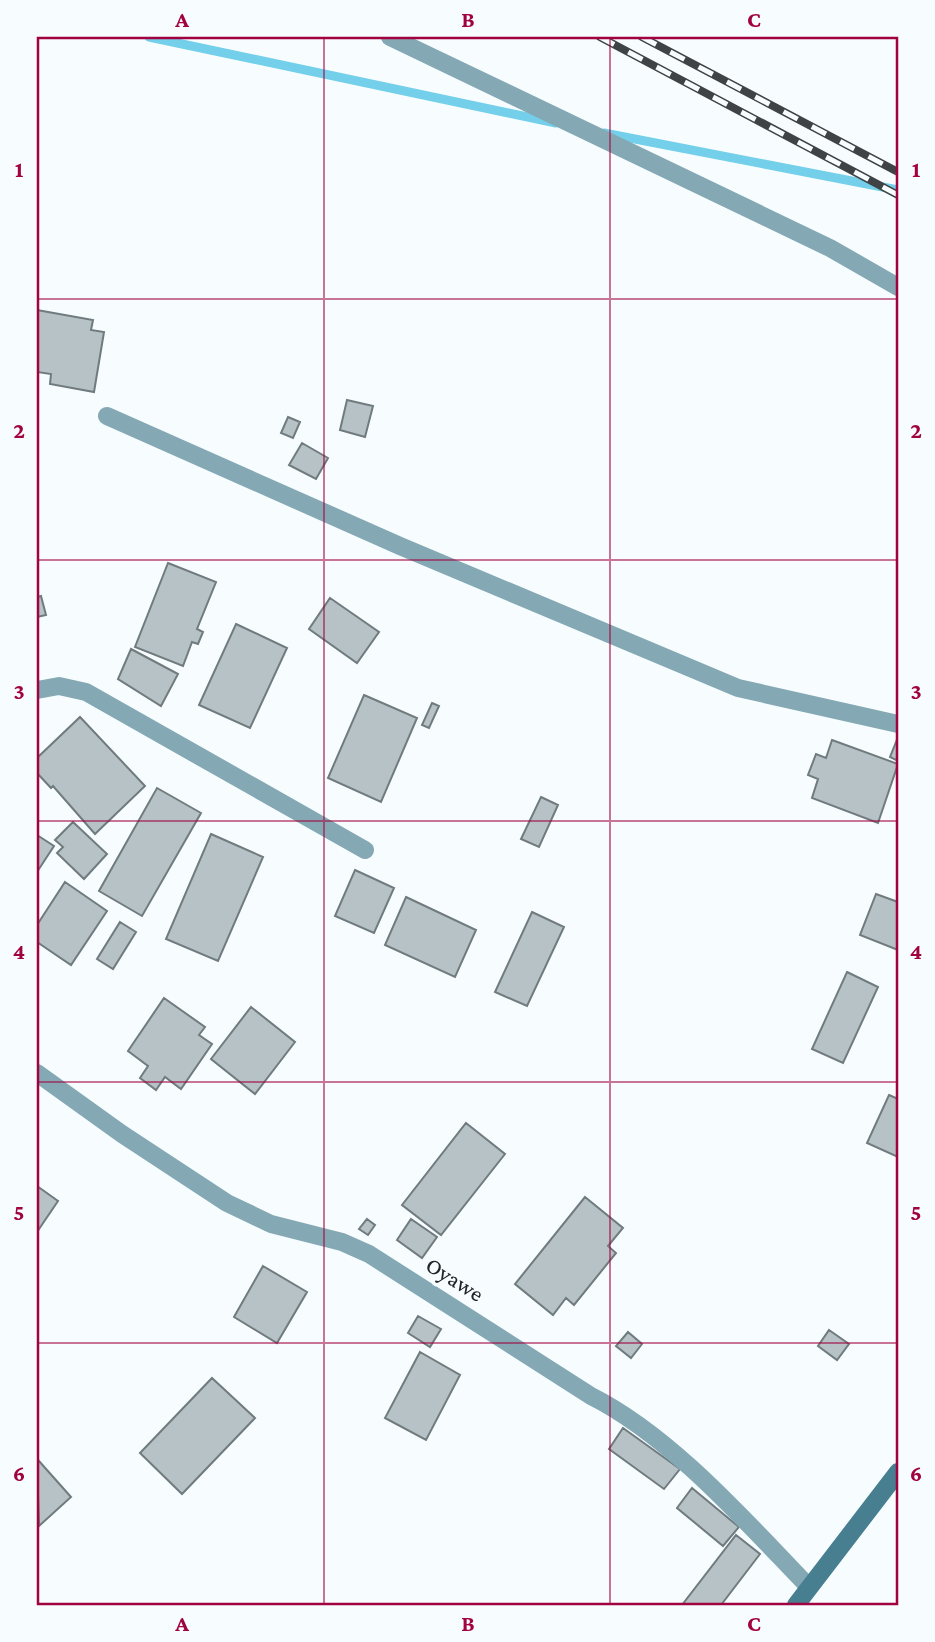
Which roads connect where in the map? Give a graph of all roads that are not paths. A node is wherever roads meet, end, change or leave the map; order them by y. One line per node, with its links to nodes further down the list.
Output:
1 (390, 37): 2 (street)
2 (898, 287)
3 (107, 416): 5 (street)
4 (37, 690): 6 (street)
5 (898, 724)
6 (365, 850)
7 (37, 1073): 9 (street, Oyawe)
8 (898, 1472): 9 (main road)
9 (809, 1587): 10 (main road)
10 (796, 1605)

